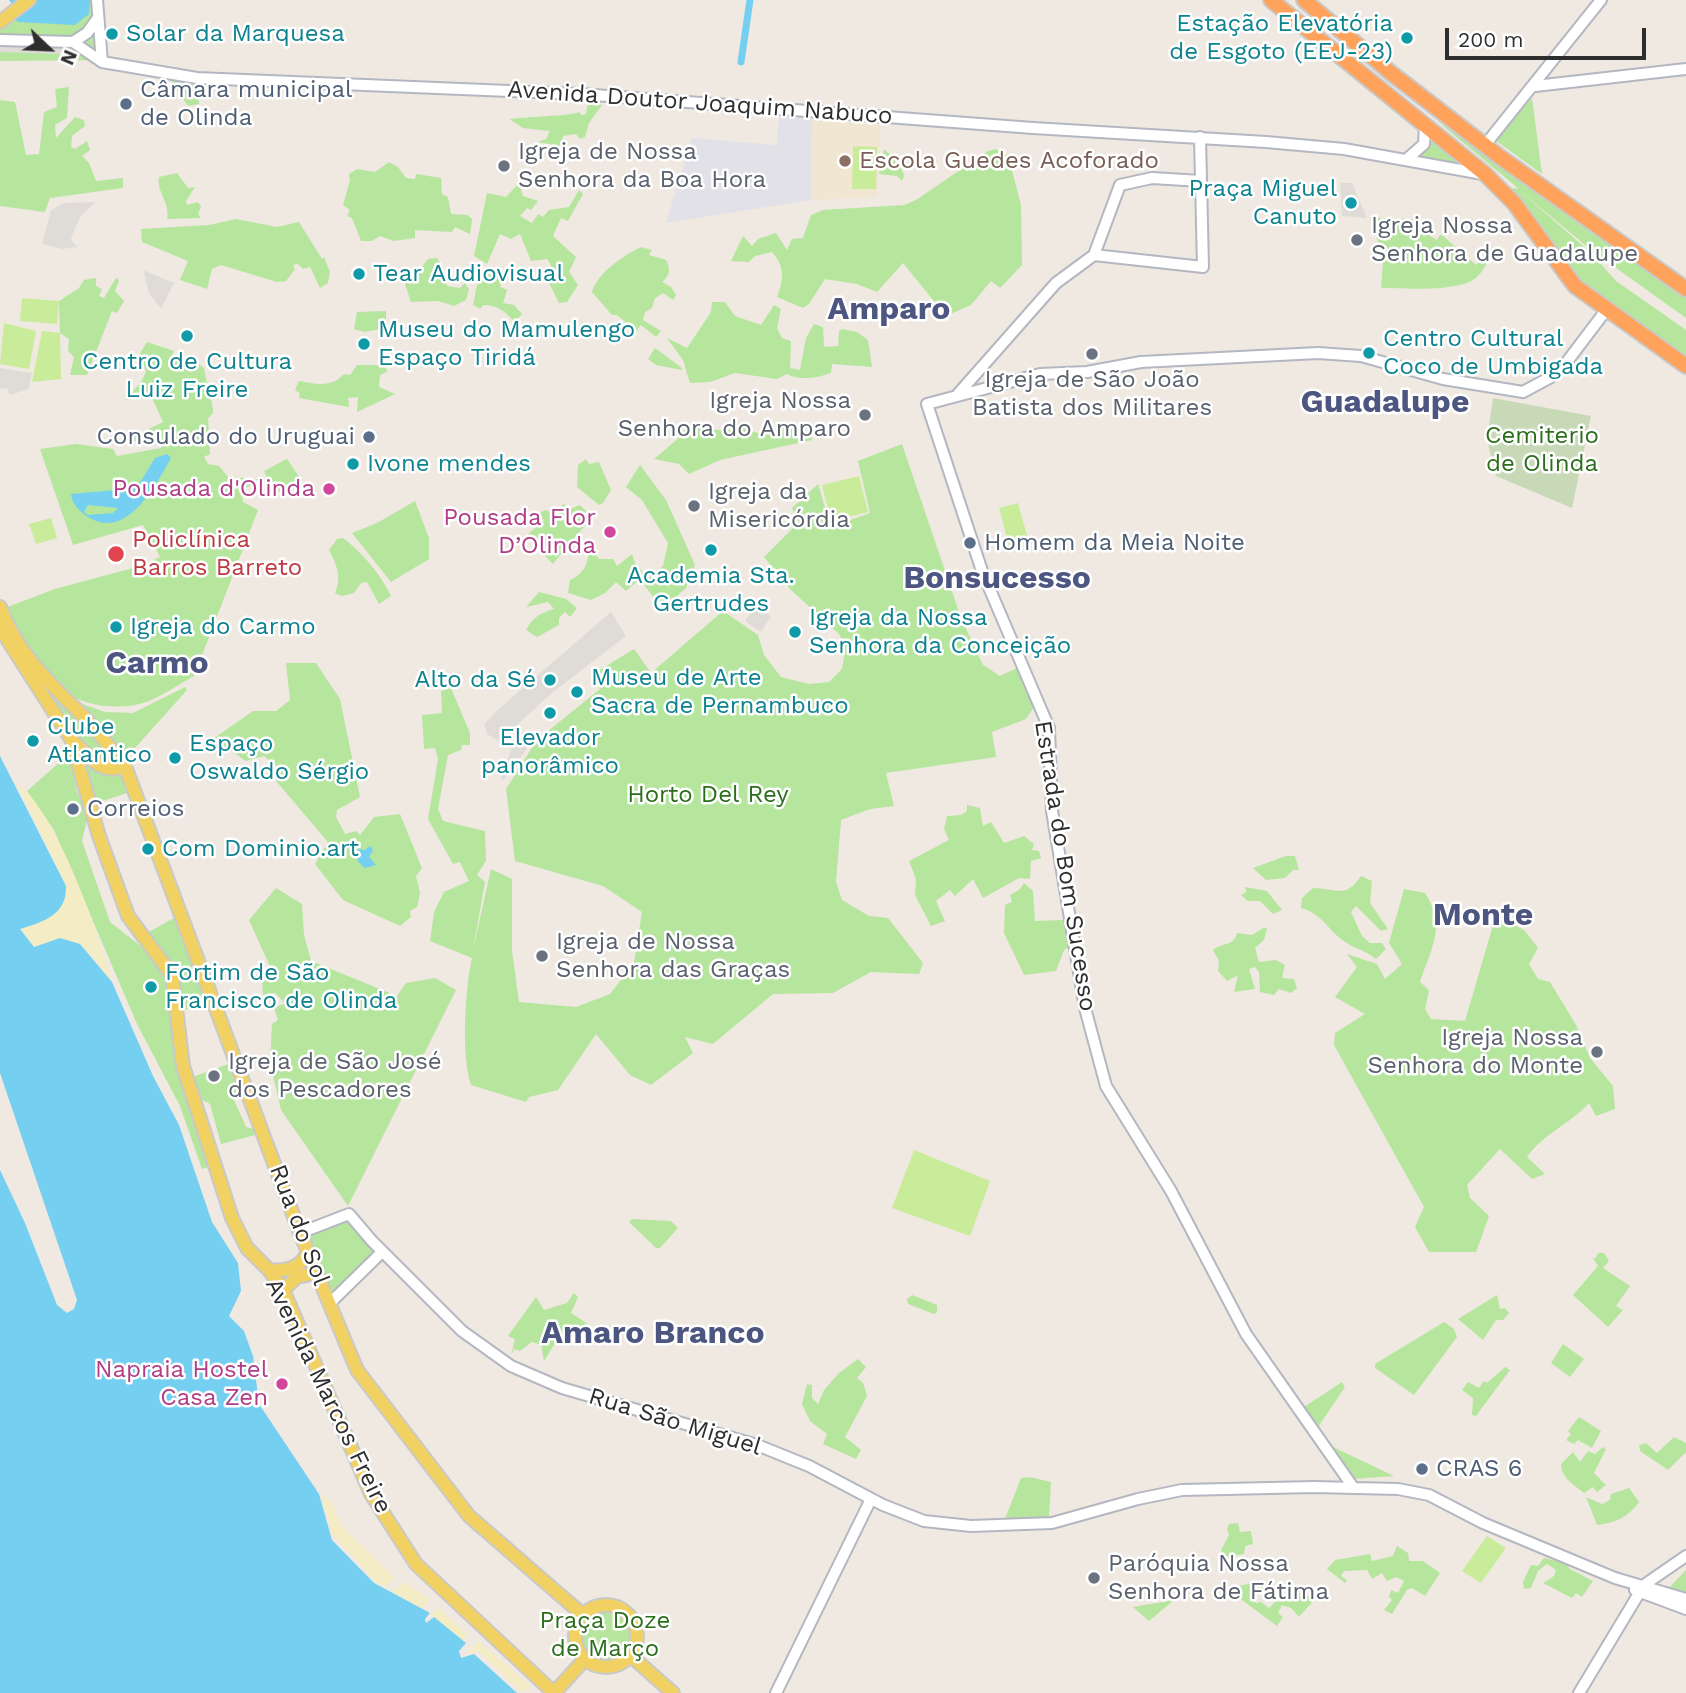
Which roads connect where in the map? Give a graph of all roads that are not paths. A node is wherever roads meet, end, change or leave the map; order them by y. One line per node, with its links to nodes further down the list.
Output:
1 (29, 0): 6 (main road)
2 (1271, 0): 14 (highway)
3 (1304, 0): 16 (highway)
4 (1601, 0): 13 (main road)
5 (97, 3): 7 (main road)
6 (9, 7): 8 (main road)
7 (97, 19): 10 (main road); 11 (main road)
8 (0, 22)
9 (0, 40): 10 (main road)
10 (73, 42): 11 (main road, Avenida Doutor Joaquim Nabuco)
11 (102, 62): 15 (main road, Avenida Doutor Joaquim Nabuco)
12 (1686, 69): 13 (main road)
13 (1535, 86): 16 (main road)
14 (1425, 125): 17 (main road); 18 (highway)
15 (1200, 137): 17 (main road, Avenida Doutor Joaquim Nabuco); 19 (main road)
16 (1485, 145): 21 (highway)
17 (1406, 159): 18 (main road, Avenida Doutor Joaquim Nabuco)
18 (1485, 174): 22 (highway)
19 (1201, 181): 20 (main road); 20 (main road)
20 (1094, 255): 24 (main road)
21 (1686, 289)
22 (1607, 309): 23 (highway); 24 (main road)
23 (1686, 366)
24 (958, 394): 40 (main road, Estrada do Bom Sucesso)
25 (0, 607): 27 (main road, Rua do Sol)
26 (0, 628): 28 (main road, Avenida Marcos Freire)
27 (59, 693): 28 (main road); 30 (main road, Rua do Sol)
28 (49, 705): 29 (main road, Avenida Marcos Freire)
29 (71, 739): 31 (main road); 36 (main road, Avenida Marcos Freire)
30 (108, 745): 31 (main road); 32 (main road, Rua do Sol)
31 (91, 759): 32 (main road)
32 (125, 766): 33 (main road, Rua do Sol)
33 (300, 1233): 34 (main road, Rua do Sol); 35 (main road, Rua São Miguel)
34 (308, 1252): 36 (main road); 37 (main road, Rua do Sol)
35 (382, 1252): 39 (main road); 41 (main road, Rua São Miguel)
36 (269, 1270): 38 (main road, Avenida Marcos Freire)
37 (316, 1273): 38 (main road); 39 (main road, Rua do Sol)
38 (283, 1290): 49 (main road, Avenida Marcos Freire)
39 (329, 1304): 46 (main road, Rua do Sol)
40 (1353, 1487): 41 (main road, Rua São Miguel); 43 (main road, Rua São Miguel)
41 (870, 1499): 51 (main road)
42 (1686, 1556): 43 (main road)
43 (1642, 1589): 44 (main road); 45 (main road); 52 (main road)
44 (1686, 1598)
45 (1686, 1609)
46 (583, 1615): 47 (main road); 48 (main road)
47 (630, 1655): 48 (main road); 50 (main road)
48 (585, 1658): 49 (main road)
49 (554, 1693)
50 (673, 1693)
51 (776, 1693)
52 (1578, 1693)

